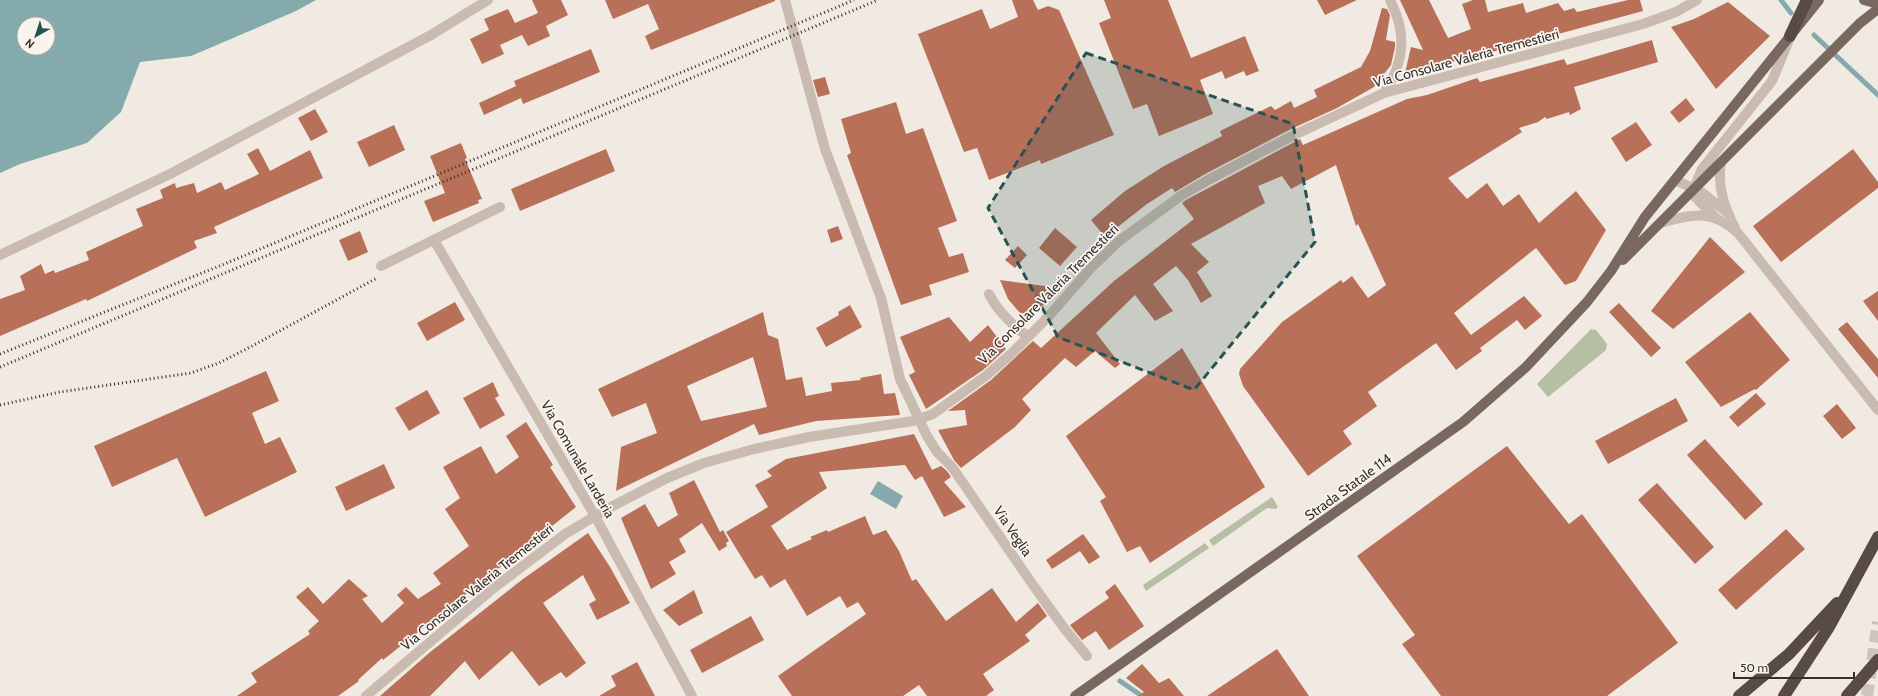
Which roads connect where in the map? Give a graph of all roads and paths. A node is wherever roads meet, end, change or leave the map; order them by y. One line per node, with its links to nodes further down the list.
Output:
1 (488, 0): 21 (street)
2 (785, 0): 27 (street, Via Veglia)
3 (1390, 0): 11 (street)
4 (1697, 0): 11 (street, Via Consolare Valeria Tremestieri)
5 (1807, 0): 10 (highway)
6 (1819, 0): 10 (main road)
7 (1864, 0): 8 (main road)
8 (1878, 4)
9 (1878, 8): 12 (main road)
10 (1790, 36): 13 (main road); 14 (street)
11 (1384, 93): 25 (street, Via Consolare Valeria Tremestieri)
12 (1722, 162): 14 (main road); 16 (street)
13 (1675, 180): 14 (street); 23 (main road)
14 (1694, 188): 16 (street); 17 (street); 18 (main road)
15 (500, 208): 20 (street)
16 (1728, 214): 19 (street)
17 (1716, 218): 18 (street); 19 (street)
18 (1661, 223): 23 (main road)
19 (1738, 233): 26 (street)
20 (434, 240): 22 (street); 28 (street, Via Comunale Larderia)
21 (0, 255)
22 (381, 266)
23 (1611, 271): 35 (main road, Strada Statale 114)
24 (989, 294): 25 (street)
25 (1028, 337): 27 (street, Via Consolare Valeria Tremestieri)
26 (1878, 410)
27 (919, 420): 28 (street, Via Consolare Valeria Tremestieri); 31 (street, Via Veglia)
28 (595, 516): 33 (street, Via Consolare Valeria Tremestieri); 34 (street, Via Comunale Larderia)
29 (1878, 537): 30 (highway)
30 (1851, 587): 36 (highway); 37 (highway)
31 (1087, 656)
32 (1878, 660): 38 (highway)
33 (366, 696)
34 (692, 696)
35 (1075, 696)
36 (1739, 696)
37 (1784, 696)
38 (1847, 696)

